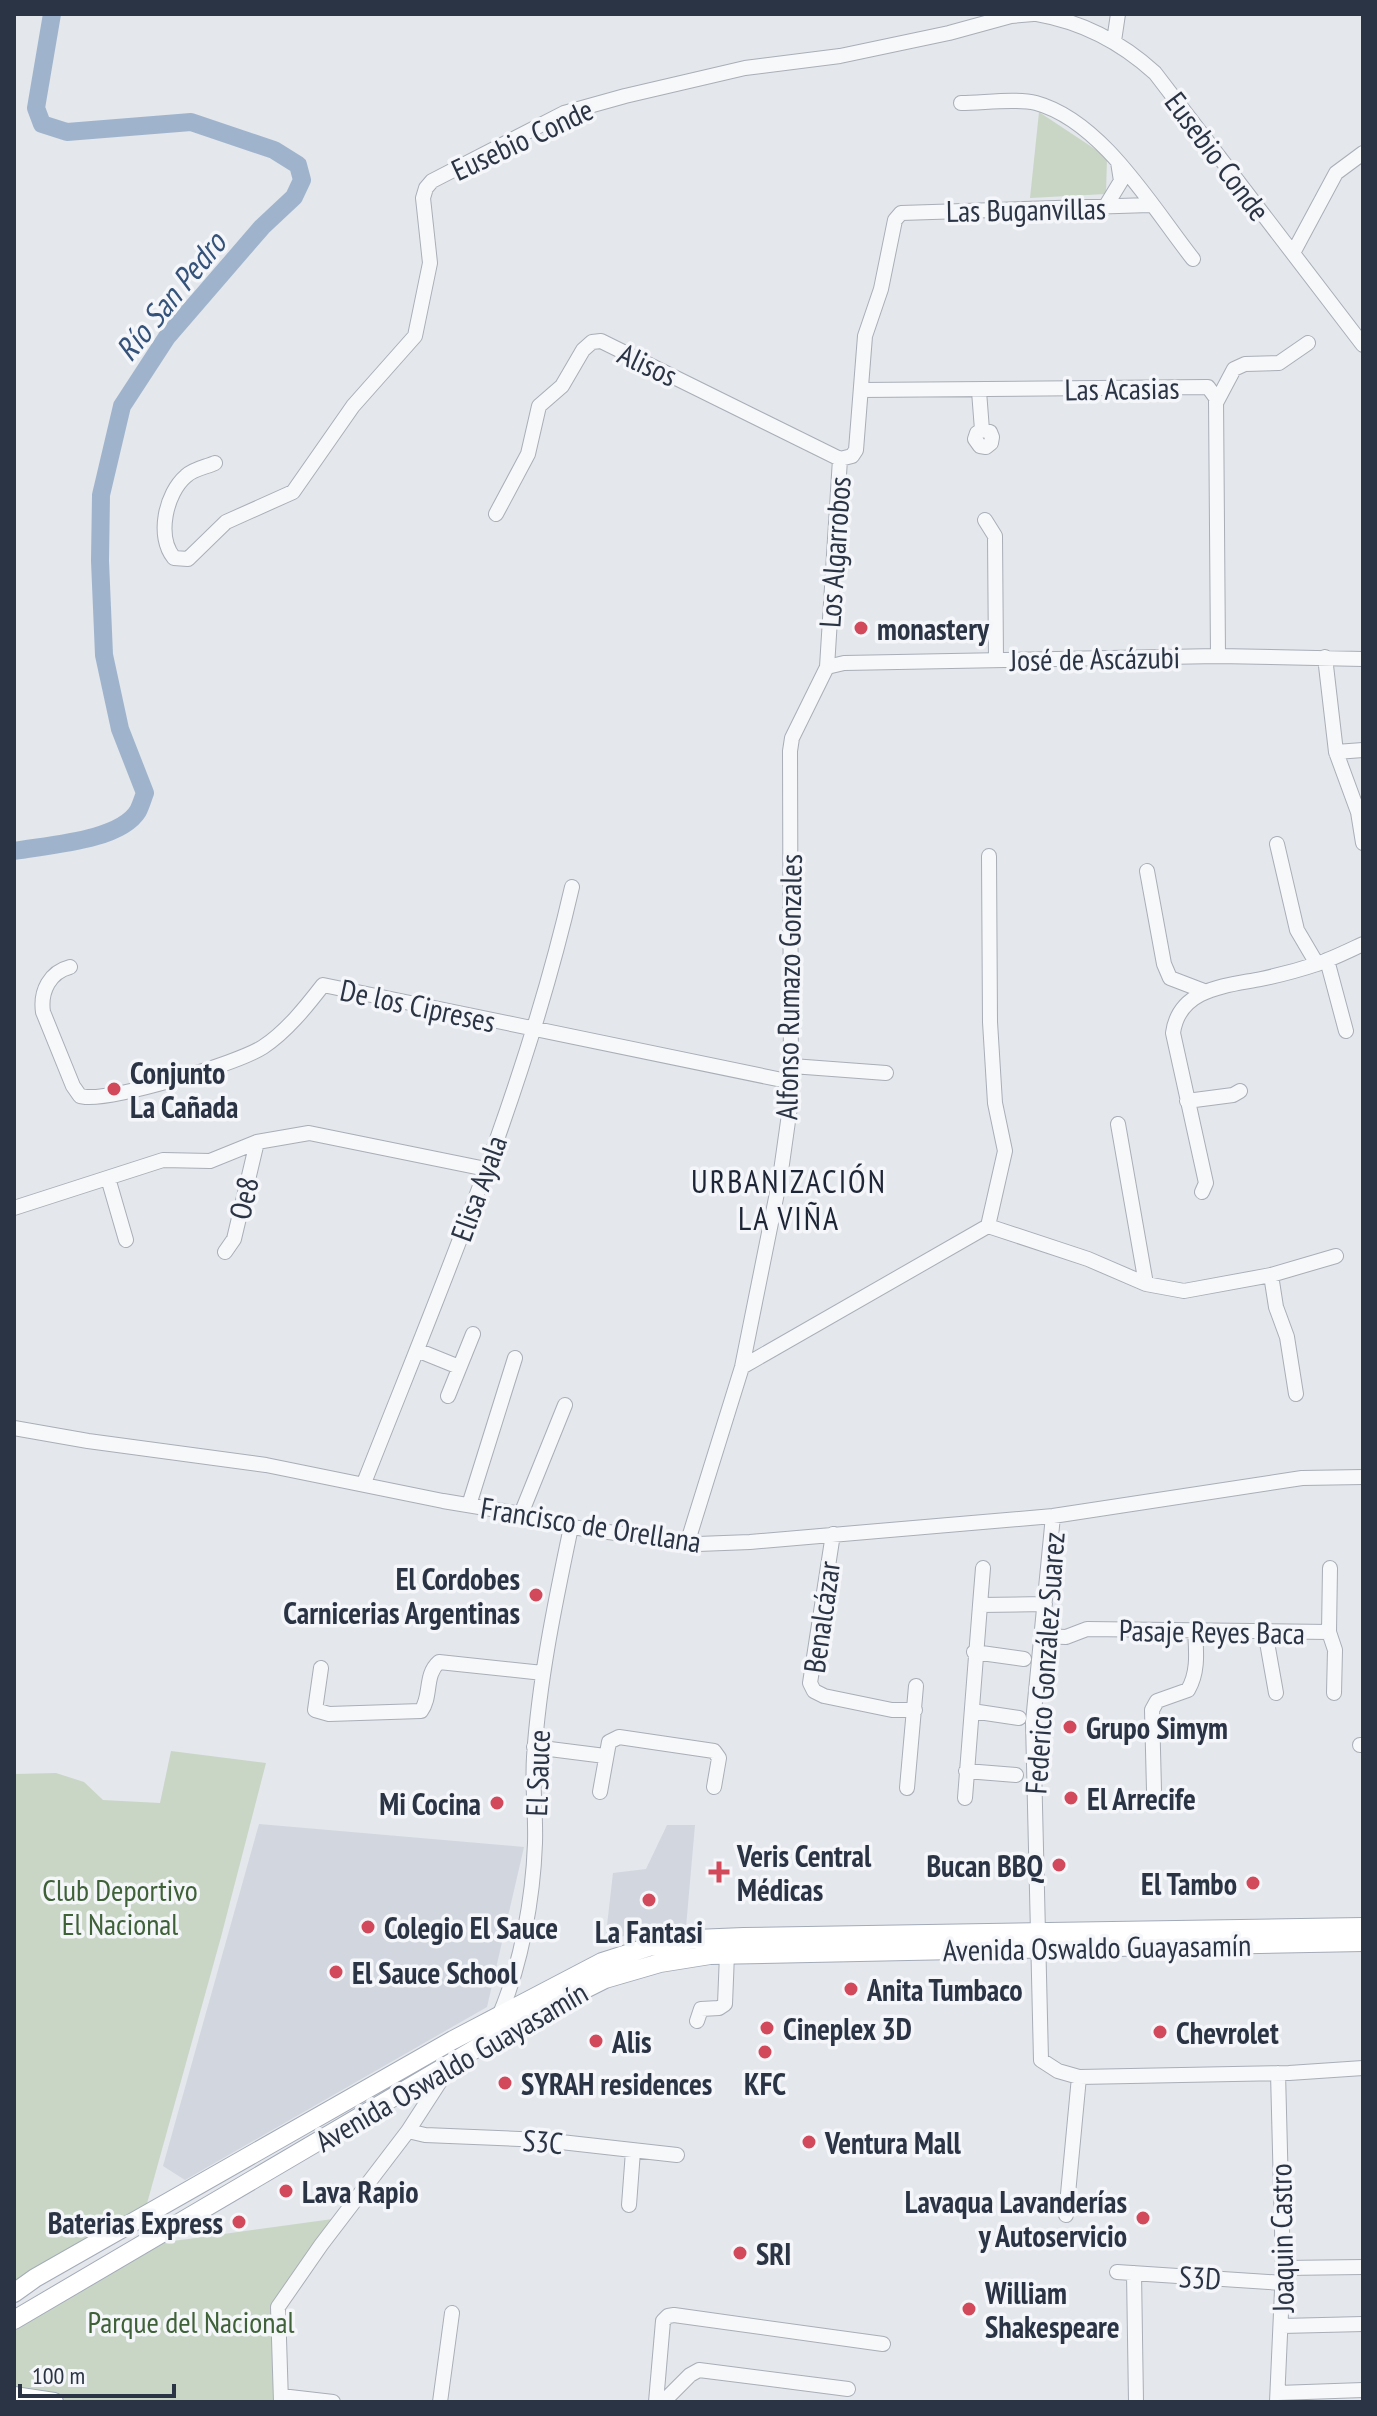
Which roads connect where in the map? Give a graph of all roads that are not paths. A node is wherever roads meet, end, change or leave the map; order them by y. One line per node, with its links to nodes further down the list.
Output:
1 (1035, 14): 4 (street, Eusebio Conde); 21 (street, Eusebio Conde)
2 (1098, 14): 4 (street)
3 (1118, 14): 5 (street)
4 (1095, 31): 5 (street, Eusebio Conde)
5 (1114, 41): 12 (street, Eusebio Conde)
6 (961, 103): 8 (street, Las Buganvillas)
7 (1363, 153): 12 (street)
8 (1118, 160): 9 (street, Las Buganvillas); 10 (street)
9 (1150, 205): 10 (street, Las Buganvillas); 13 (street, Las Buganvillas)
10 (1104, 209): 11 (street, Las Buganvillas)
11 (901, 213): 16 (street, Los Algarrobos)
12 (1293, 253): 15 (street, Eusebio Conde)
13 (1193, 259)
14 (1308, 343): 18 (street)
15 (1363, 345)
16 (861, 390): 17 (street, Las Acasias); 20 (street, Los Algarrobos)
17 (979, 391): 18 (street, Las Acasias); 19 (street)
18 (1216, 403): 24 (street, Las Acasias)
19 (982, 430)
20 (840, 459): 22 (street, Alisos); 28 (street, Los Algarrobos)
21 (215, 463)
22 (496, 514)
23 (985, 520): 27 (street)
24 (1218, 656): 25 (street, José de Ascázubi); 27 (street, José de Ascázubi)
25 (1325, 657): 26 (street, José de Ascázubi); 30 (street)
26 (1363, 659)
27 (996, 660): 28 (street, José de Ascázubi)
28 (827, 667): 42 (street, Alfonso Rumazo Gonzales)
29 (1363, 750): 30 (street)
30 (1336, 752): 31 (street)
31 (1363, 843)
32 (1277, 844): 37 (street)
33 (989, 856): 53 (street)
34 (1147, 871): 39 (street)
35 (572, 887): 40 (street, Elisa Ayala)
36 (1363, 944): 37 (street)
37 (1322, 962): 39 (street); 41 (street)
38 (70, 967): 40 (street, De los Cipreses)
39 (1204, 991): 46 (street)
40 (534, 1030): 44 (street, De los Cipreses); 49 (street, Elisa Ayala)
41 (1346, 1031)
42 (792, 1066): 43 (street); 44 (street, Alfonso Rumazo Gonzales)
43 (886, 1073)
44 (792, 1082): 63 (street, Alfonso Rumazo Gonzales)
45 (1240, 1091): 46 (street)
46 (1187, 1101): 51 (street)
47 (1118, 1124): 58 (street)
48 (257, 1142): 49 (street); 50 (street); 55 (street, Oe8)
49 (486, 1169): 60 (street, Elisa Ayala)
50 (108, 1178): 52 (street); 54 (street)
51 (1202, 1192)
52 (14, 1208)
53 (988, 1226): 58 (street); 63 (street)
54 (126, 1240)
55 (225, 1252)
56 (1336, 1256): 57 (street)
57 (1271, 1275): 58 (street); 64 (street)
58 (1146, 1284)
59 (473, 1334): 62 (street)
60 (417, 1350): 62 (street); 69 (street, Elisa Ayala)
61 (515, 1358): 70 (street)
62 (459, 1367): 65 (street)
63 (742, 1367): 75 (street, Alfonso Rumazo Gonzales)
64 (1296, 1394)
65 (448, 1396)
66 (565, 1405): 71 (street)
67 (14, 1428): 69 (street, Francisco de Orellana)
68 (1363, 1477): 72 (street, Francisco de Orellana)
69 (364, 1483): 70 (street, Francisco de Orellana)
70 (469, 1505): 71 (street, Francisco de Orellana)
71 (521, 1514): 73 (street, Francisco de Orellana)
72 (1053, 1516): 74 (street, Francisco de Orellana); 78 (street, Federico González Suarez)
73 (571, 1527): 75 (street, Francisco de Orellana); 87 (street, El Sauce)
74 (833, 1534): 75 (street, Francisco de Orellana); 91 (street, Benalcázar)
75 (687, 1544)
76 (983, 1568): 79 (street)
77 (1330, 1568): 83 (street)
78 (1045, 1604): 79 (street); 81 (street, Federico González Suarez)
79 (980, 1605): 84 (street)
80 (1195, 1629): 81 (street, Pasaje Reyes Baca); 82 (street, Pasaje Reyes Baca); 100 (street)
81 (1044, 1630): 104 (street, Federico González Suarez)
82 (1265, 1631): 83 (street, Pasaje Reyes Baca); 89 (street)
83 (1329, 1632): 90 (street, Pasaje Reyes Baca)
84 (974, 1652): 85 (street); 92 (street)
85 (1024, 1659)
86 (321, 1668): 87 (street)
87 (543, 1673): 94 (street, El Sauce)
88 (916, 1686): 91 (street)
89 (1276, 1693)
90 (1334, 1693)
91 (915, 1710): 99 (street)
92 (972, 1711): 93 (street); 96 (street)
93 (1019, 1718)
94 (534, 1747): 95 (street); 107 (street, El Sauce)
95 (605, 1756): 98 (street); 101 (street)
96 (966, 1771): 97 (street); 102 (street)
97 (1016, 1775)
98 (714, 1787)
99 (907, 1788)
100 (1154, 1790)
101 (600, 1792)
102 (965, 1798)
103 (1363, 1927): 104 (main road, Avenida Oswaldo Guayasamín)
104 (1040, 1940): 105 (main road, Avenida Oswaldo Guayasamín); 106 (main road, Avenida Oswaldo Guayasamín); 107 (main road, Avenida Oswaldo Guayasamín); 112 (street, Federico González Suarez)
105 (1363, 1942)
106 (727, 1954): 108 (street); 109 (main road, Avenida Oswaldo Guayasamín)
107 (499, 2016): 122 (main road, Avenida Oswaldo Guayasamín)
108 (697, 2021)
109 (452, 2062): 113 (street); 124 (main road, Avenida Oswaldo Guayasamín)
110 (1363, 2068): 111 (street, Federico González Suarez)
111 (1278, 2073): 112 (street, Federico González Suarez); 121 (street, Joaquin Castro)
112 (1079, 2077): 117 (street)
113 (408, 2131): 114 (street, S3C); 132 (street)
114 (633, 2151): 115 (street, S3C); 116 (street)
115 (677, 2155)
116 (629, 2205)
117 (1066, 2215)
118 (1363, 2267): 121 (street, S3D)
119 (1117, 2272): 120 (street, S3D)
120 (1134, 2273): 121 (street, S3D); 138 (street)
121 (1283, 2276): 126 (street, Joaquin Castro)
122 (14, 2293)
123 (452, 2313): 135 (street)
124 (14, 2320)
125 (1363, 2324): 126 (street)
126 (1282, 2326): 131 (street, Joaquin Castro)
127 (883, 2344): 136 (street)
128 (848, 2389): 137 (street)
129 (1363, 2390): 131 (street)
130 (20, 2398): 133 (main road)
131 (1278, 2398)
132 (281, 2399): 134 (street)
133 (54, 2402)
134 (333, 2402)
135 (440, 2402)
136 (656, 2402)
137 (663, 2402)
138 (1136, 2402)

